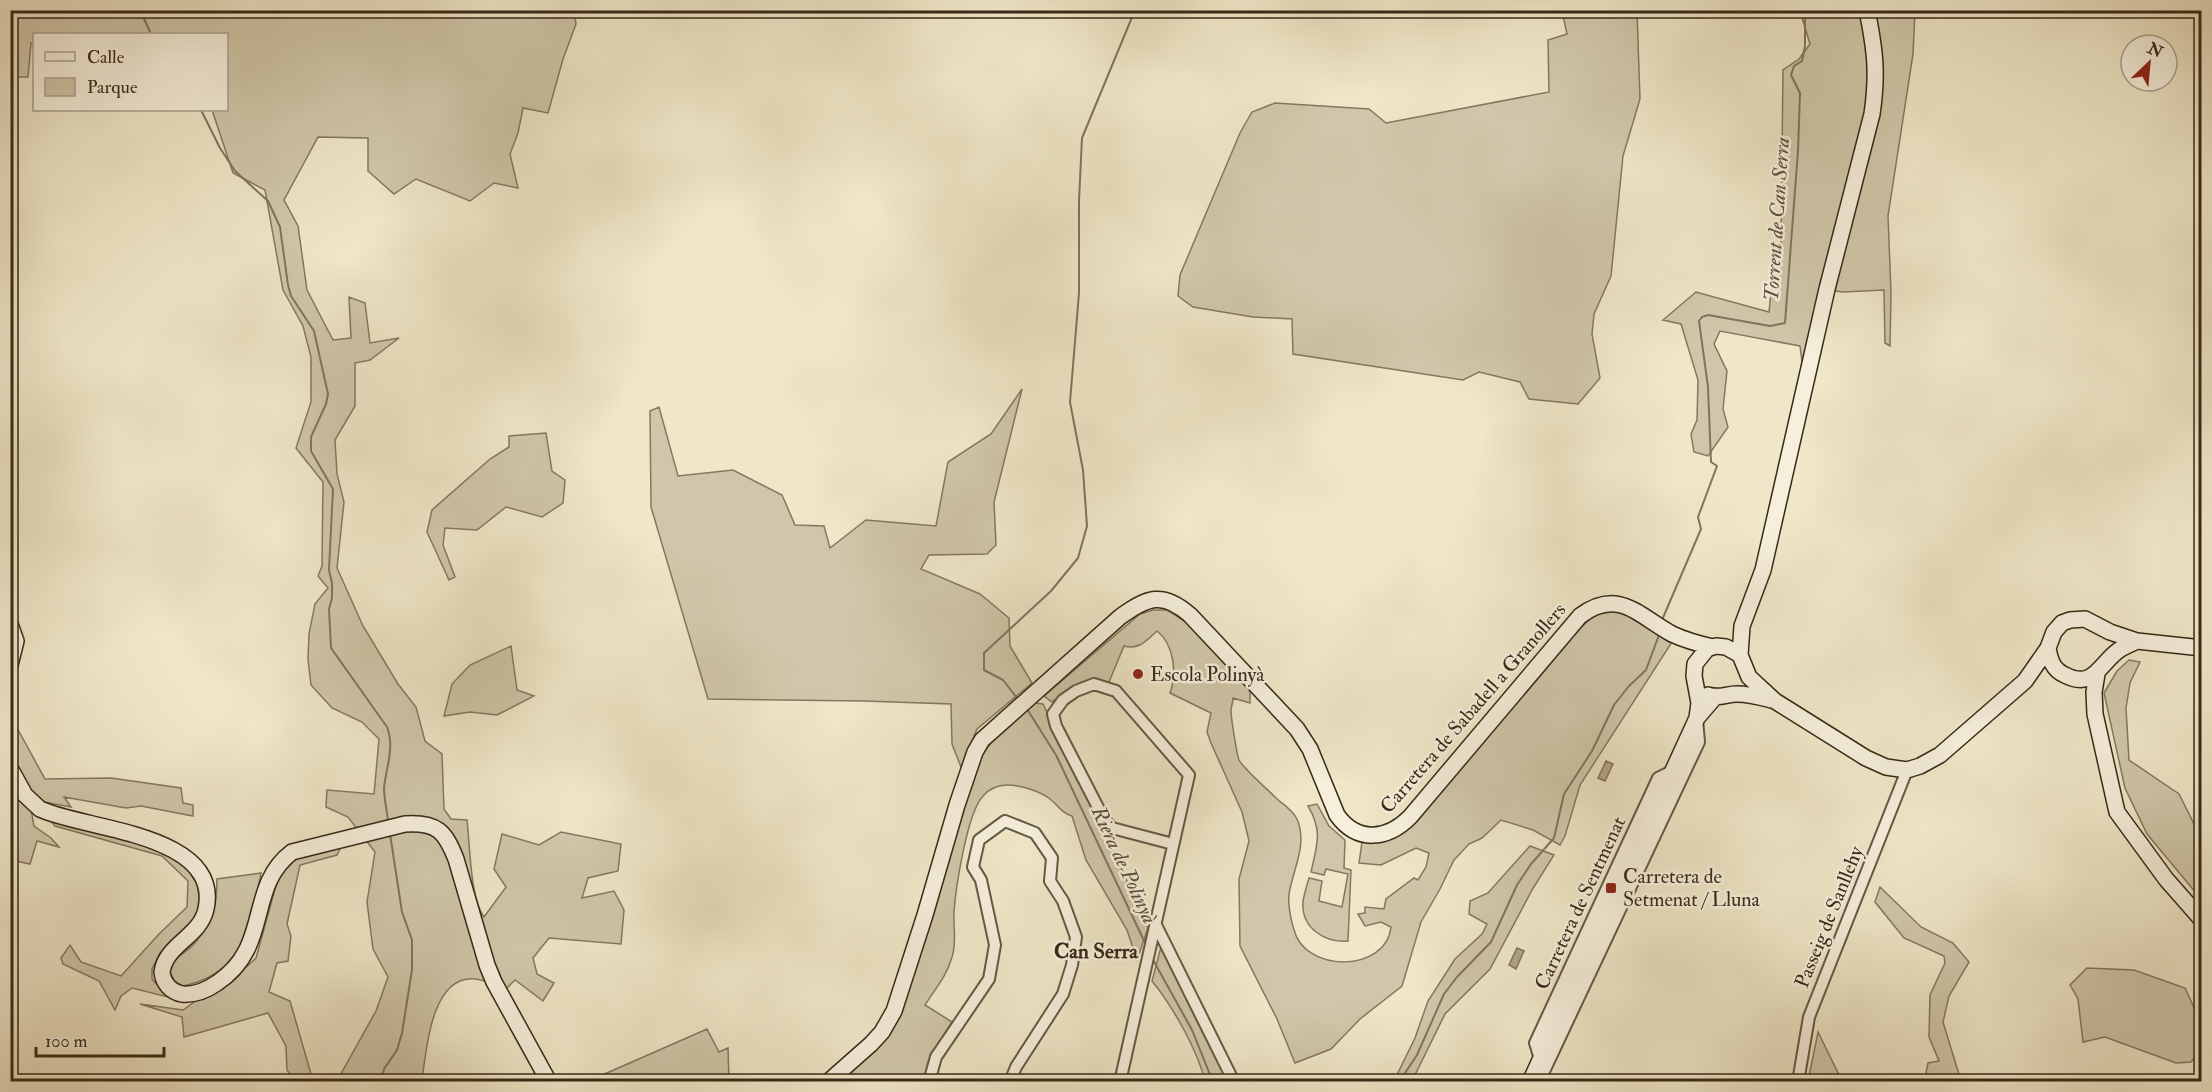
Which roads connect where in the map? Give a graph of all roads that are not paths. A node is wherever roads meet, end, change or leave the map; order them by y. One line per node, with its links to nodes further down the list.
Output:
1 (1867, 10): 3 (main road)
2 (10, 624): 12 (main road)
3 (1742, 626): 7 (main road); 10 (main road)
4 (2099, 627): 6 (main road); 8 (main road); 13 (main road)
5 (1672, 634): 7 (main road); 11 (main road); 30 (main road, Carretera de Sabadell a Granollers)
6 (2137, 641): 9 (main road); 13 (main road)
7 (1716, 646): 10 (main road); 11 (main road)
8 (2048, 648): 15 (main road); 16 (main road)
9 (2202, 648)
10 (1740, 655): 14 (main road)
11 (1695, 664): 17 (main road)
12 (10, 665)
13 (2102, 668): 15 (main road); 21 (main road)
14 (1746, 670): 18 (main road); 20 (main road)
15 (2070, 677): 16 (main road); 21 (main road)
16 (2025, 681): 24 (main road)
17 (1697, 684): 19 (main road); 22 (main road)
18 (1733, 694): 19 (main road); 20 (main road)
19 (1715, 697): 22 (main road)
20 (1775, 701): 24 (main road)
21 (2095, 714): 26 (main road)
22 (1697, 718): 34 (main road); 35 (street, Carretera de Sentmenat)
23 (10, 768): 29 (main road)
24 (1907, 770): 36 (street, Passeig de Sanllehy)
25 (1173, 844): 25 (street); 27 (street)
26 (2202, 920)
27 (1155, 923): 32 (street); 33 (street)
28 (1013, 1081): 31 (street)
29 (549, 1082)
30 (828, 1082)
31 (929, 1082)
32 (1120, 1082)
33 (1234, 1082)
34 (1530, 1082)
35 (1539, 1082)
36 (1798, 1082)

